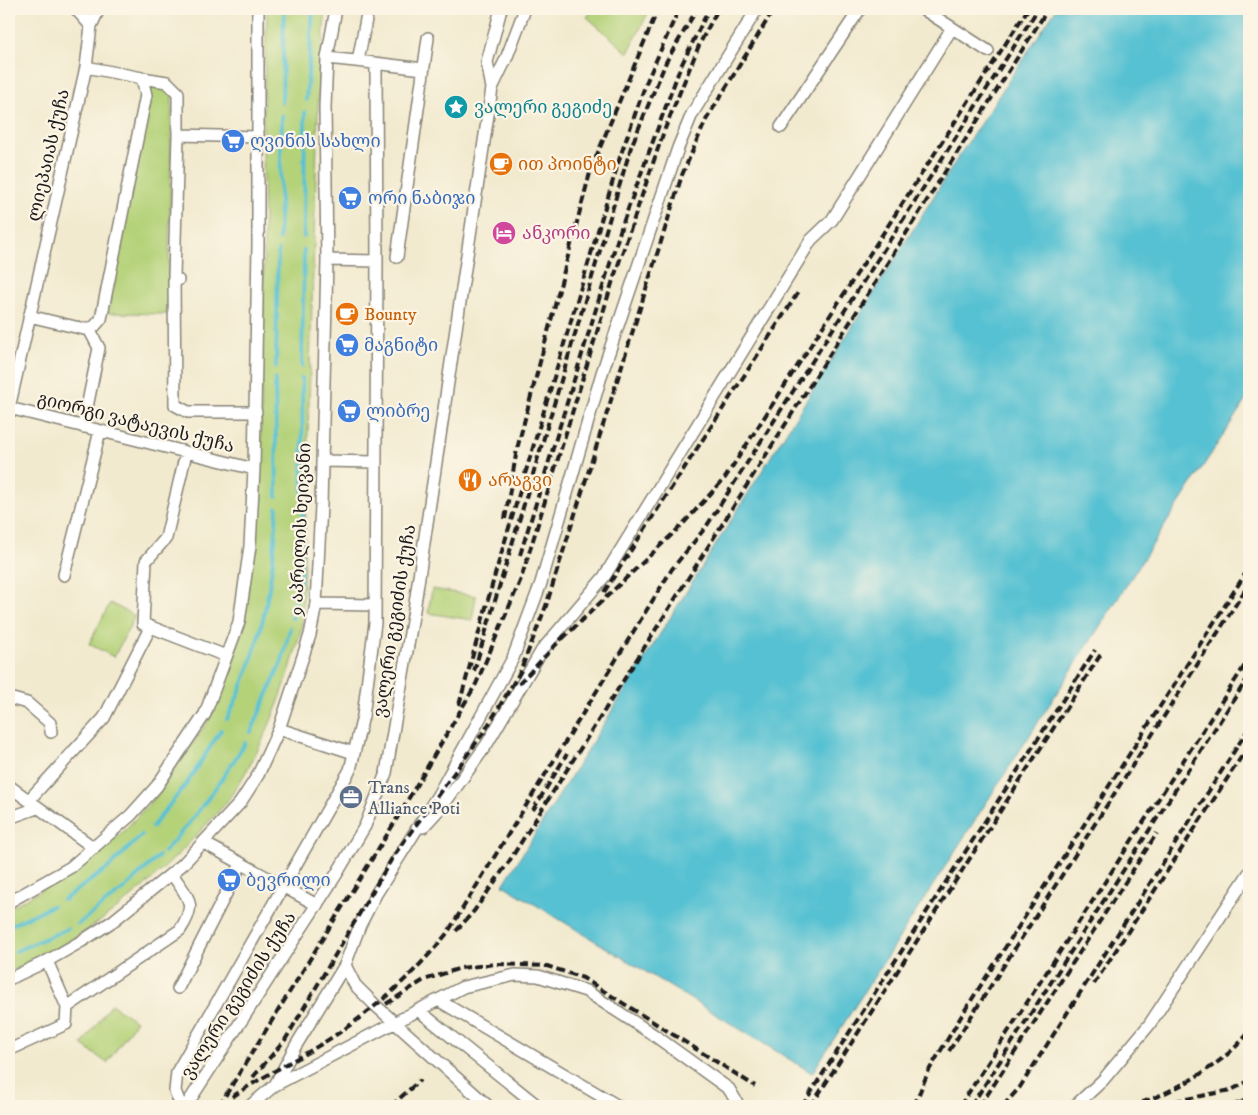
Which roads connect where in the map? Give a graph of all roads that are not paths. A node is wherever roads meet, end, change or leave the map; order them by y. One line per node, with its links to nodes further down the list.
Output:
1 (76, 9): 13 (street)
2 (84, 9): 13 (street, ლიეპაიას ქუჩა)
3 (94, 9): 13 (street, ლიეპაიას ქუჩა)
4 (99, 9): 13 (street, ლიეპაიას ქუჩა)
5 (258, 9): 26 (street)
6 (336, 9): 17 (street, 9 აპრილის ხეივანი)
7 (368, 9): 18 (street)
8 (502, 9): 23 (street, ვალერი გეგიძის ქუჩა)
9 (525, 9): 23 (street, ვალერი გეგიძის ქუჩა)
10 (757, 9): 54 (street)
11 (860, 9): 24 (street)
12 (924, 9): 14 (street)
13 (91, 24): 20 (street, ლიეპაიას ქუჩა)
14 (952, 28): 16 (street); 54 (street)
15 (428, 38): 21 (street)
16 (988, 51)
17 (327, 58): 18 (street); 28 (street, 9 აპრილის ხეივანი)
18 (358, 61): 19 (street)
19 (374, 63): 21 (street); 29 (street)
20 (86, 67): 22 (street); 30 (street, ლიეპაიას ქუჩა)
21 (423, 69): 27 (street)
22 (142, 78): 25 (street); 31 (street)
23 (492, 88): 60 (street, ვალერი გეგიძის ქუჩა)
24 (781, 127)
25 (178, 135): 26 (street); 33 (street)
26 (258, 137): 33 (street)
27 (397, 256)
28 (327, 260): 29 (street); 37 (street, 9 აპრილის ხეივანი)
29 (377, 261): 38 (street)
30 (29, 316): 31 (street); 32 (street, ლიეპაიას ქუჩა)
31 (89, 329): 34 (street)
32 (9, 408): 34 (street, გიორგი ვატაევის ქუჩა)
33 (256, 412): 39 (street)
34 (83, 427): 35 (street, გიორგი ვატაევის ქუჩა)
35 (100, 431): 36 (street, გიორგი ვატაევის ქუჩა); 40 (street)
36 (186, 452): 39 (street, გიორგი ვატაევის ქუჩა); 43 (street)
37 (323, 461): 38 (street); 41 (street, 9 აპრილის ხეივანი)
38 (376, 462): 42 (street)
39 (254, 469): 44 (street)
40 (64, 575)
41 (316, 604): 42 (street); 46 (street, 9 აპრილის ხეივანი)
42 (375, 605): 48 (street)
43 (150, 628): 44 (street); 50 (street)
44 (226, 656): 53 (street)
45 (9, 698): 47 (street)
46 (279, 729): 48 (street); 52 (street, 9 აპრილის ხეივანი)
47 (51, 732)
48 (354, 753): 58 (street)
49 (9, 786): 50 (street)
50 (33, 804): 51 (street); 53 (street)
51 (9, 818)
52 (204, 844): 55 (street); 57 (street, 9 აპრილის ხეივანი)
53 (94, 848): 59 (street)
54 (397, 856): 62 (street)
55 (241, 864): 58 (street); 64 (street)
56 (1249, 873): 79 (street)
57 (172, 874): 61 (street, 9 აპრილის ხეივანი); 66 (street)
58 (282, 887): 60 (street); 72 (street)
59 (9, 902)
60 (317, 905): 73 (street, ვალერი გეგიძის ქუჩა)
61 (47, 961): 63 (street, 9 აპრილის ხეივანი); 66 (street)
62 (345, 965): 68 (street); 70 (street)
63 (9, 979)
64 (178, 988)
65 (438, 1000): 67 (street); 77 (street); 78 (street)
66 (67, 1007): 69 (street)
67 (418, 1010): 68 (street); 76 (street)
68 (393, 1023): 70 (street); 75 (street)
69 (9, 1050)
70 (275, 1085): 74 (street)
71 (1249, 1104): 80 (street)
72 (181, 1106)
73 (186, 1106)
74 (250, 1106)
75 (488, 1106)
76 (538, 1106)
77 (618, 1106)
78 (739, 1106)
79 (1075, 1106)
80 (1244, 1106)

